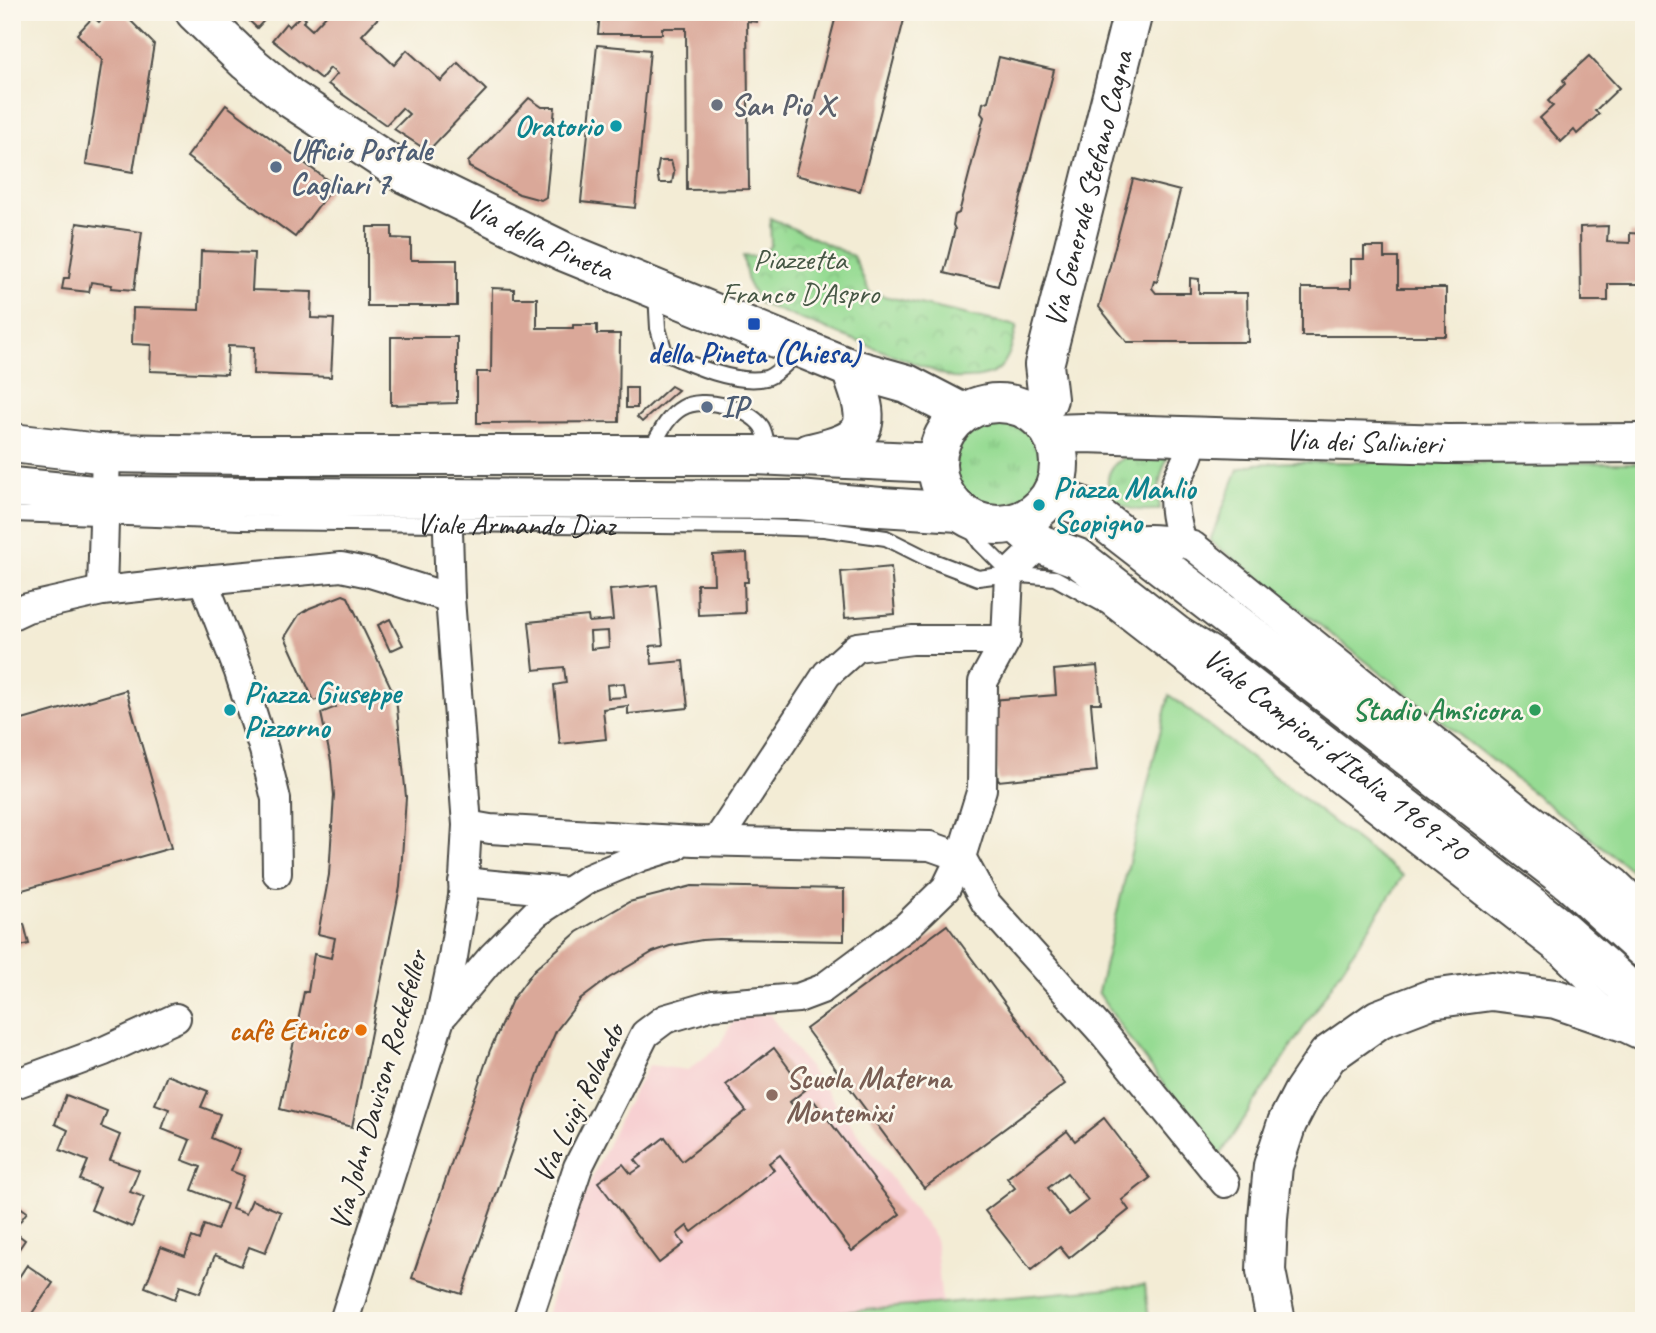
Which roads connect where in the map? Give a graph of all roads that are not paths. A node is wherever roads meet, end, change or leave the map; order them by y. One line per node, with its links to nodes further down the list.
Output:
1 (195, 12): 3 (main road, Via della Pineta)
2 (1133, 12): 5 (main road, Via Generale Stefano Cagna)
3 (655, 289): 4 (main road, Via della Pineta); 4 (lane)
4 (803, 348): 6 (main road, Via della Pineta)
5 (1044, 365): 7 (main road, Via Generale Stefano Cagna); 8 (main road, Via Generale Stefano Cagna)
6 (850, 372): 7 (main road, Via della Pineta); 14 (main road); 15 (main road, Via della Pineta)
7 (974, 408): 8 (main road); 15 (main road)
8 (1058, 428): 9 (main road, Via dei Salinieri); 17 (main road)
9 (1152, 435): 11 (main road, Via dei Salinieri); 24 (street)
10 (12, 443): 12 (main road)
11 (1644, 443)
12 (106, 453): 13 (main road); 18 (street)
13 (648, 455): 14 (main road); 14 (lane)
14 (781, 456): 15 (main road)
15 (937, 463): 20 (main road)
16 (12, 487): 18 (main road, Viale Armando Diaz)
17 (1051, 496): 22 (main road); 23 (main road, Viale Campioni d'Italia 1969-70)
18 (104, 507): 19 (main road, Viale Armando Diaz); 21 (lane, Viale Armando Diaz); 27 (street)
19 (448, 510): 20 (main road, Viale Armando Diaz); 25 (lane, Viale Armando Diaz); 28 (street, Via John Davison Rockefeller)
20 (959, 512): 22 (main road); 25 (lane)
21 (12, 514)
22 (1028, 533): 25 (street); 41 (main road, Viale Campioni d'Italia 1969-70)
23 (1128, 540): 24 (street); 38 (main road, Viale Campioni d'Italia 1969-70)
24 (1182, 543): 37 (street)
25 (1009, 574): 30 (street, Via Luigi Rolando); 41 (lane, Viale Armando Diaz)
26 (203, 580): 27 (street); 28 (street); 34 (street)
27 (102, 591): 29 (street)
28 (450, 598): 31 (street, Via John Davison Rockefeller)
29 (12, 615)
30 (1006, 640): 32 (street); 33 (street, Via Luigi Rolando)
31 (467, 825): 32 (street); 35 (street, Via John Davison Rockefeller)
32 (706, 841): 33 (street); 36 (street)
33 (961, 857): 43 (street); 45 (street, Via Luigi Rolando)
34 (277, 873)
35 (463, 882): 36 (street); 40 (street, Via John Davison Rockefeller)
36 (568, 892): 40 (street)
37 (1644, 910)
38 (1644, 949)
39 (176, 1018): 42 (street)
40 (440, 1019): 44 (street, Via John Davison Rockefeller)
41 (1640, 1024): 46 (main road)
42 (12, 1085)
43 (1225, 1183)
44 (344, 1321)
45 (527, 1321)
46 (1276, 1321)

